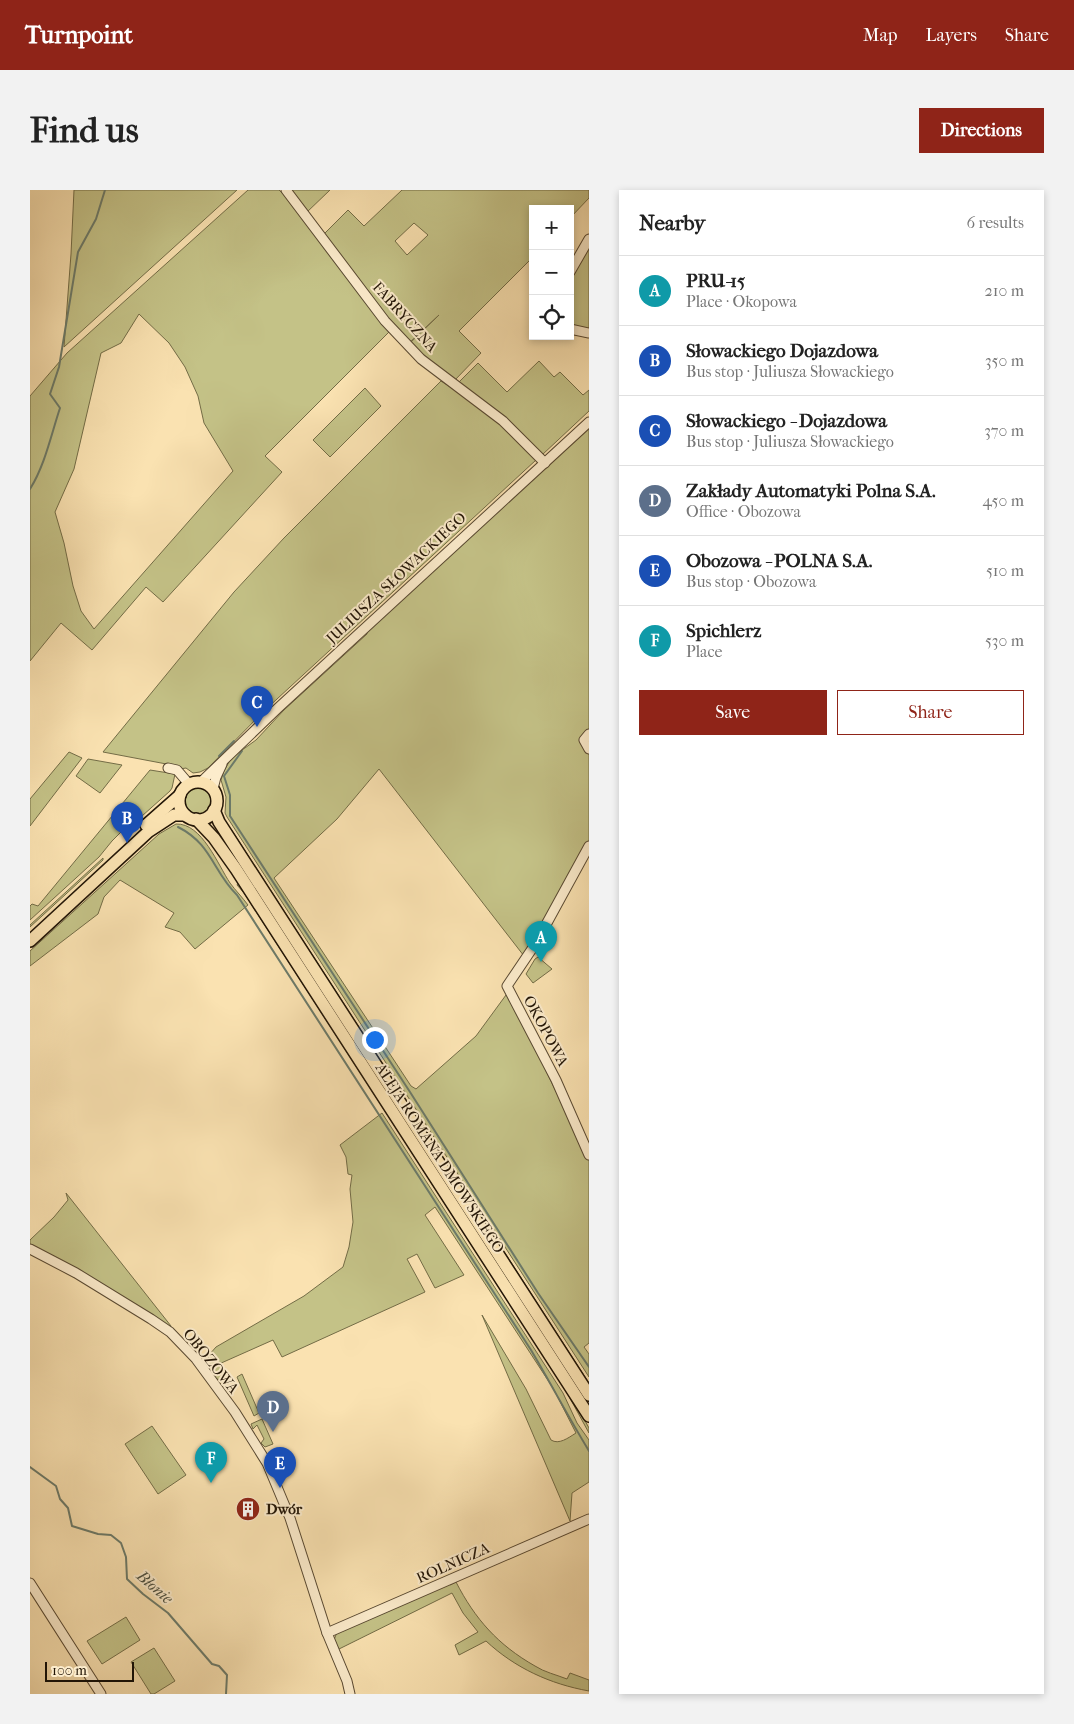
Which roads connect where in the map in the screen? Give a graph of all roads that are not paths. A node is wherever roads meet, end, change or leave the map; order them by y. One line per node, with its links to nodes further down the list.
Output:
1 (286, 190): 7 (street, FABRYCZNA)
2 (589, 240): 3 (street)
3 (574, 265)
4 (574, 330): 5 (street)
5 (589, 333)
6 (589, 422): 7 (street, JULIUSZA SŁOWACKIEGO)
7 (545, 463): 10 (street, JULIUSZA SŁOWACKIEGO)
8 (589, 734): 9 (street)
9 (589, 749)
10 (225, 758): 12 (street, JULIUSZA SŁOWACKIEGO); 13 (street, JULIUSZA SŁOWACKIEGO)
11 (168, 768): 12 (street)
12 (195, 783): 13 (main road); 14 (main road)
13 (213, 789): 15 (main road)
14 (180, 795): 16 (main road); 18 (main road)
15 (214, 810): 16 (main road); 22 (main road, ALEJA ROMANA DMOWSKIEGO)
16 (191, 817): 19 (main road); 23 (main road, ALEJA ROMANA DMOWSKIEGO)
17 (589, 846): 20 (street, OKOPOWA)
18 (30, 932)
19 (30, 941)
20 (589, 1154)
21 (30, 1250): 26 (street, OBOZOWA)
22 (589, 1395)
23 (589, 1416)
24 (589, 1519): 26 (street, ROLNICZA)
25 (31, 1586): 27 (street)
26 (327, 1633): 28 (street, OBOZOWA)
27 (101, 1694)
28 (350, 1694)

